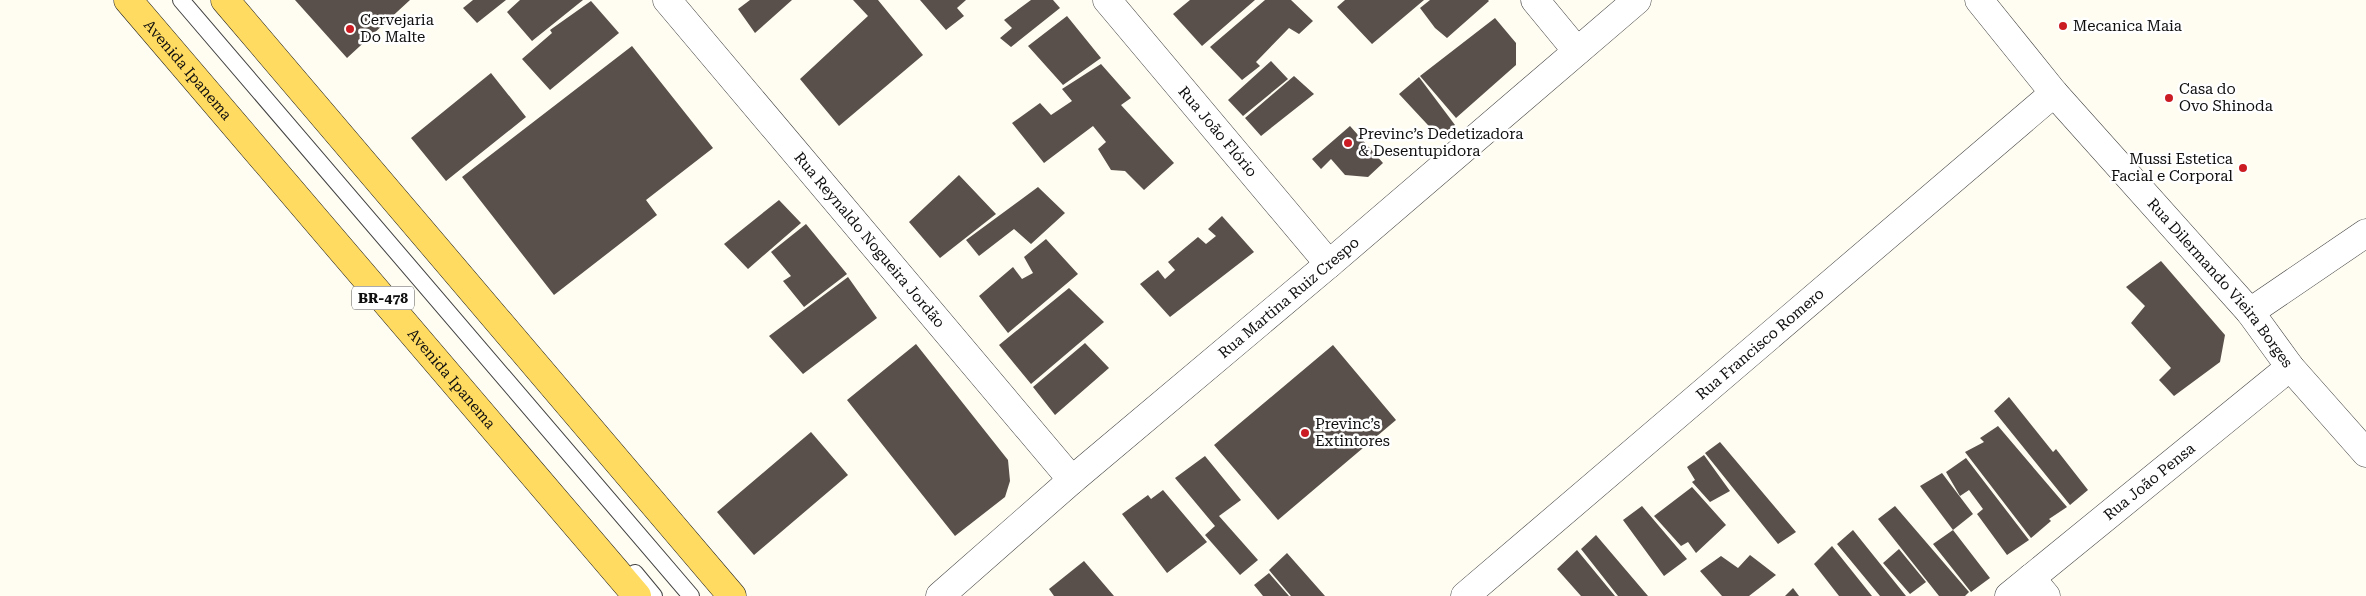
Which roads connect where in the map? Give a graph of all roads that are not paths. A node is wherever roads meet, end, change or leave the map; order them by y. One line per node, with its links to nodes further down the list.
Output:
1 (128, 0): 19 (main road, Avenida Ipanema / BR-478)
2 (144, 0): 20 (lane)
3 (181, 0): 21 (lane)
4 (225, 0): 22 (main road)
5 (667, 0): 17 (street, Rua Reynaldo Nogueira Jordão)
6 (1106, 0): 13 (street, Rua João Flório)
7 (1535, 0): 10 (street)
8 (1638, 0): 10 (street, Rua Martina Ruiz Crespo)
9 (1979, 0): 11 (street, Rua Dilermando Vieira Borges)
10 (1577, 51): 13 (street, Rua Martina Ruiz Crespo)
11 (2054, 93): 14 (street, Rua Dilermando Vieira Borges); 24 (street, Rua Francisco Romero)
12 (2366, 233): 14 (street)
13 (1329, 264): 17 (street, Rua Martina Ruiz Crespo)
14 (2250, 312): 15 (street, Rua Dilermando Vieira Borges)
15 (2290, 367): 16 (street, Rua Dilermando Vieira Borges); 18 (street, Rua João Pensa)
16 (2366, 452)
17 (1072, 480): 23 (street, Rua Martina Ruiz Crespo)
18 (2039, 587): 25 (street, Rua João Pensa)
19 (637, 596)
20 (654, 596)
21 (691, 596)
22 (732, 596)
23 (940, 596)
24 (1465, 596)
25 (2009, 596)

